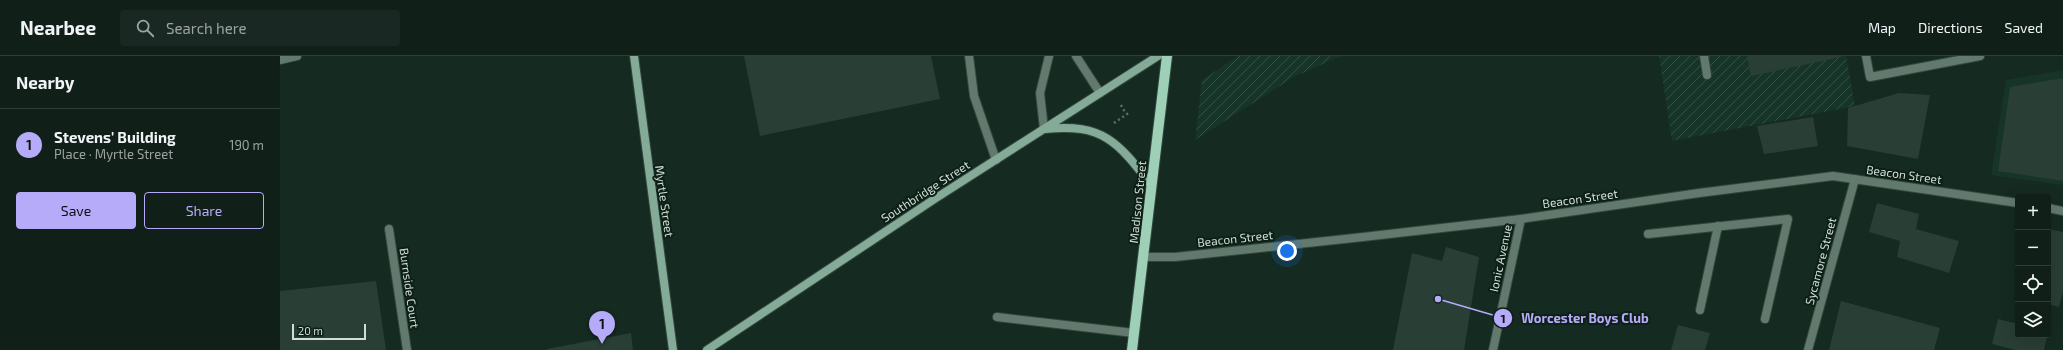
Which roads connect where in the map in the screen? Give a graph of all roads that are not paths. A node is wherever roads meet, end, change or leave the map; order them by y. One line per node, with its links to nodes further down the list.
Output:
1 (297, 56): 11 (street)
2 (634, 56): 31 (main road, Myrtle Street)
3 (969, 56): 15 (street)
4 (1049, 56): 14 (street)
5 (1077, 56): 13 (street)
6 (1158, 56): 13 (main road, Southbridge Street)
7 (1167, 56): 17 (main road, Madison Street)
8 (1704, 56): 12 (street)
9 (1866, 56): 10 (street)
10 (1980, 56)
11 (280, 60)
12 (1707, 75)
13 (1100, 93): 14 (main road, Southbridge Street)
14 (1044, 129): 15 (main road, Southbridge Street); 17 (main road)
15 (996, 160): 32 (main road, Southbridge Street)
16 (1855, 179): 18 (street, Beacon Street); 21 (street, Beacon Street); 35 (street, Sycamore Street)
17 (1151, 185): 25 (main road, Madison Street)
18 (2015, 203)
19 (2051, 209): 20 (street)
20 (2063, 211)
21 (1520, 219): 25 (street, Beacon Street); 34 (street, Ionic Avenue)
22 (1718, 226): 24 (street); 26 (street); 28 (street)
23 (389, 229): 30 (street, Burnside Court)
24 (1648, 234)
25 (1144, 257): 29 (main road, Madison Street)
26 (1700, 310)
27 (997, 317): 29 (street)
28 (1765, 319)
29 (1134, 333): 33 (main road, Madison Street)
30 (407, 350)
31 (673, 350)
32 (707, 350)
33 (1132, 350)
34 (1493, 350)
35 (1808, 350)

